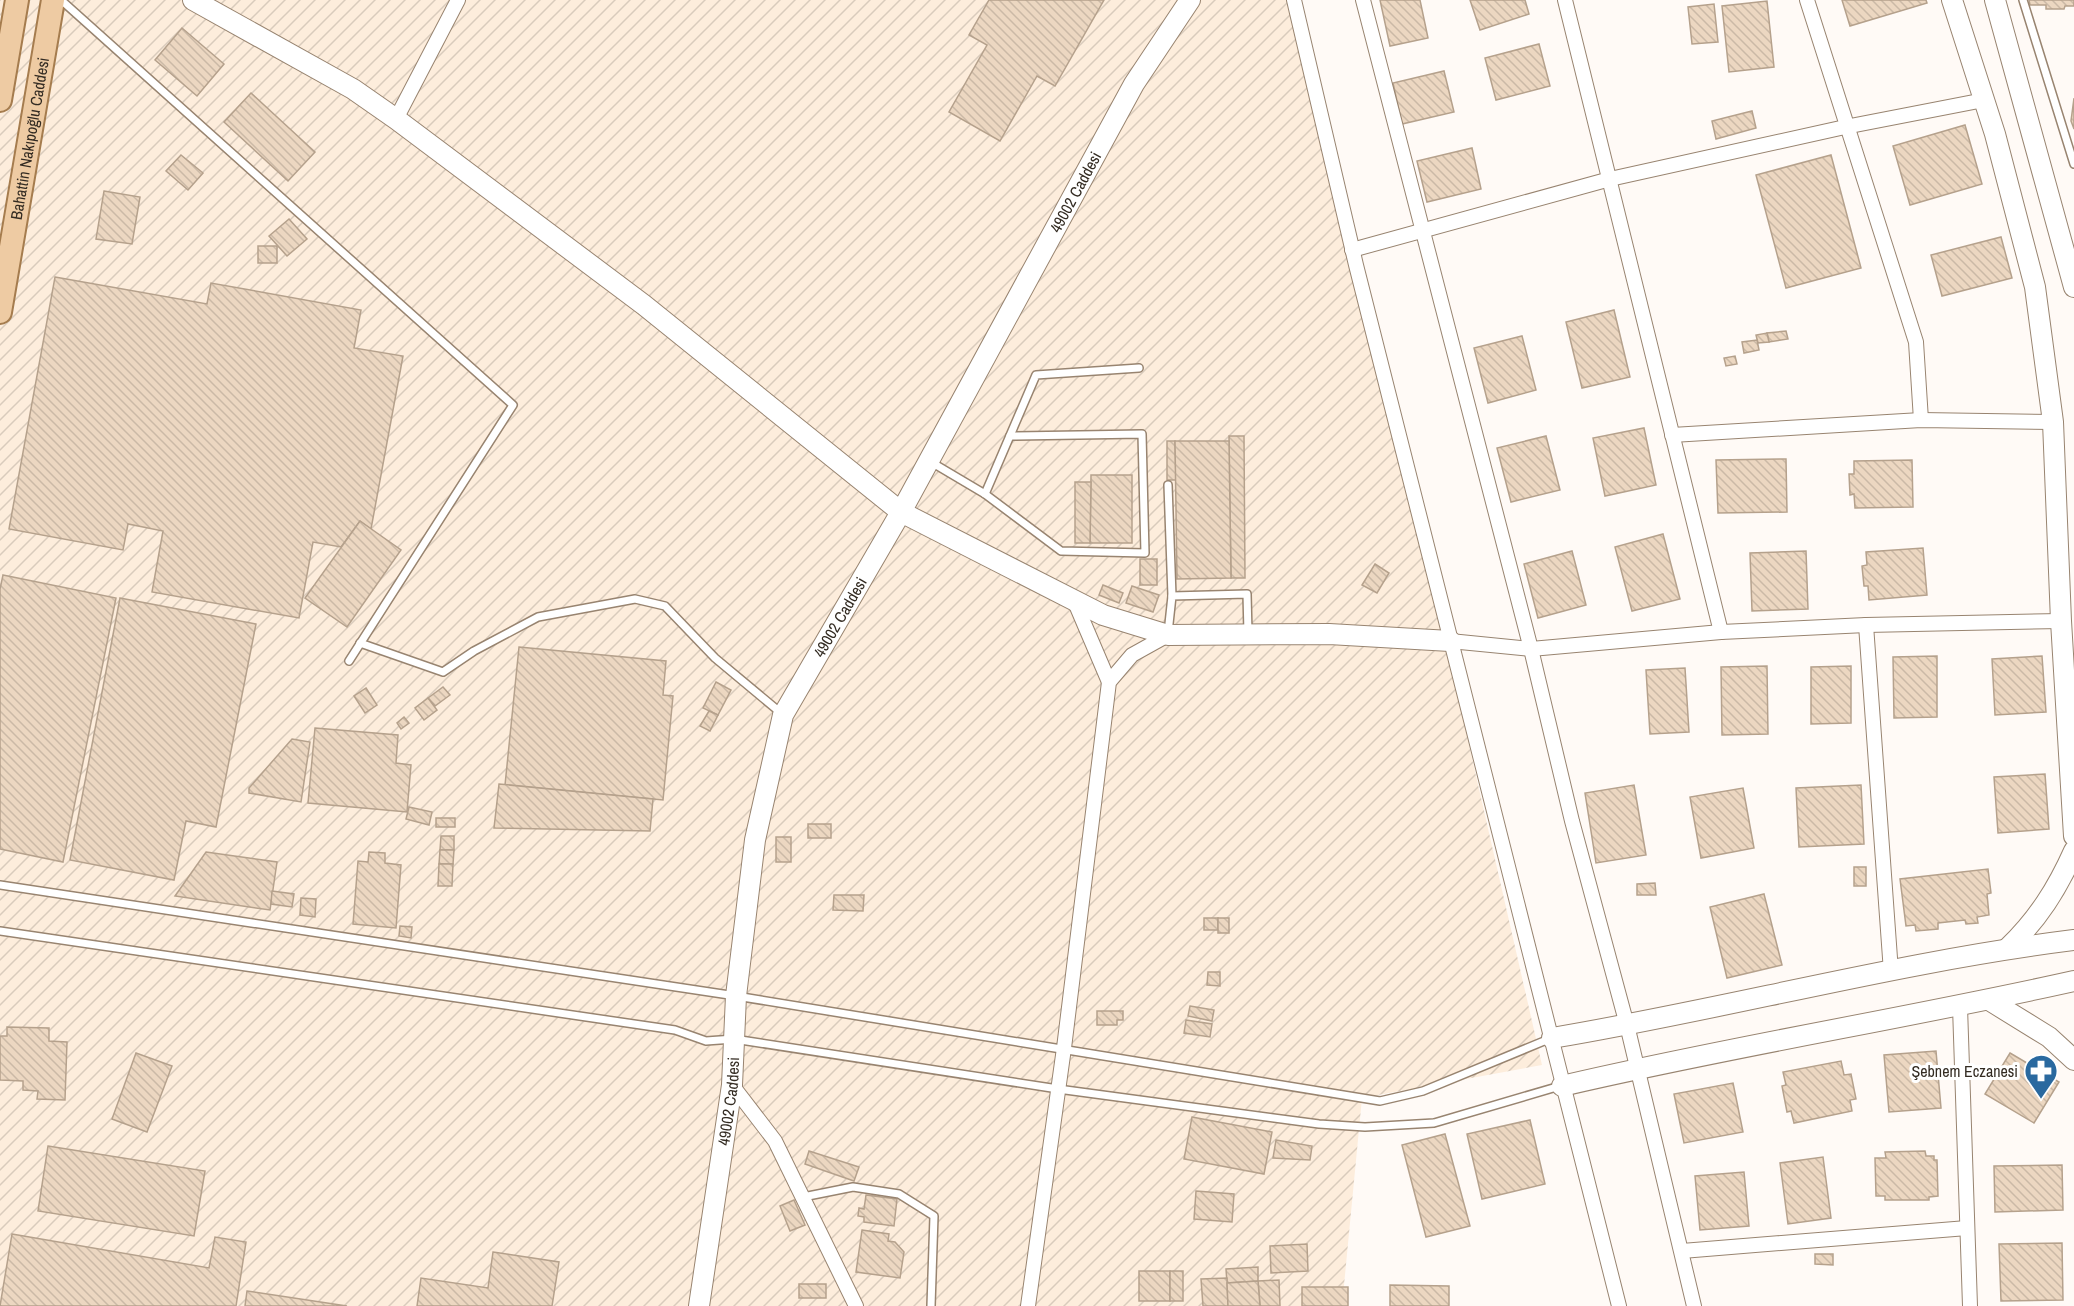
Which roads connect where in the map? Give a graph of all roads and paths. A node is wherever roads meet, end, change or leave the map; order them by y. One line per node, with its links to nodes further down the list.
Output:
1 (17, 0): 15 (main road)
2 (53, 0): 24 (main road, Bahattin Nakıpoğlu Caddesi)
3 (61, 0): 42 (lane)
4 (193, 0): 17 (street)
5 (458, 0): 17 (street)
6 (1190, 0): 30 (street, 49002 Caddesi)
7 (1294, 0): 22 (street)
8 (1363, 0): 21 (street)
9 (1564, 0): 20 (street)
10 (1807, 0): 18 (street)
11 (1952, 0): 16 (street)
12 (1995, 0): 23 (street)
13 (2023, 0): 19 (lane)
14 (0, 56): 15 (main road)
15 (2, 90)
16 (1984, 100): 18 (street); 27 (street)
17 (396, 119): 33 (street)
18 (1845, 127): 20 (street); 26 (street)
19 (2074, 164)
20 (1610, 179): 21 (street); 28 (street)
21 (1424, 231): 22 (street); 43 (street)
22 (1352, 250): 41 (street)
23 (2074, 287)
24 (0, 312)
25 (1139, 368): 29 (lane)
26 (1921, 420): 27 (street); 28 (street)
27 (2053, 422): 36 (street)
28 (1672, 435): 38 (street)
29 (1010, 436): 32 (lane); 32 (lane)
30 (929, 461): 32 (lane); 33 (street, 49002 Caddesi)
31 (1168, 485): 34 (lane)
32 (985, 494)
33 (901, 512): 35 (street); 46 (street, 49002 Caddesi)
34 (1172, 596): 39 (lane); 40 (lane)
35 (1074, 600): 39 (street); 45 (street)
36 (2061, 621): 37 (street); 47 (street)
37 (1866, 625): 38 (street); 53 (street)
38 (1720, 632): 43 (street)
39 (1167, 635): 40 (street); 45 (street)
40 (1248, 635): 41 (street)
41 (1450, 641): 43 (street); 60 (street)
42 (360, 643): 44 (lane); 46 (lane)
43 (1531, 649): 58 (street)
44 (348, 661)
45 (1109, 682): 61 (street)
46 (783, 715): 55 (street, 49002 Caddesi)
47 (2074, 836)
48 (2074, 851): 52 (street)
49 (0, 885): 55 (lane)
50 (0, 931): 59 (lane)
51 (2074, 940): 52 (street)
52 (2008, 948): 53 (street)
53 (1891, 972): 58 (street)
54 (2074, 981): 56 (street)
55 (736, 996): 59 (street, 49002 Caddesi); 61 (lane)
56 (1989, 1000): 57 (street); 62 (street)
57 (1960, 1007): 63 (street); 68 (street)
58 (1627, 1025): 60 (street); 63 (street)
59 (734, 1038): 64 (street, 49002 Caddesi); 66 (lane)
60 (1552, 1038): 61 (lane); 65 (street)
61 (1064, 1048): 66 (street)
62 (2074, 1060)
63 (1637, 1068): 65 (street); 69 (street)
64 (732, 1085): 67 (street); 70 (street, 49002 Caddesi)
65 (1562, 1086): 66 (lane); 74 (street)
66 (1058, 1089): 73 (street)
67 (803, 1197): 71 (street); 72 (lane)
68 (1967, 1228): 69 (street); 76 (street)
69 (1682, 1251): 75 (street)
70 (699, 1306)
71 (856, 1306)
72 (931, 1306)
73 (1028, 1306)
74 (1619, 1306)
75 (1694, 1306)
76 (1970, 1306)

